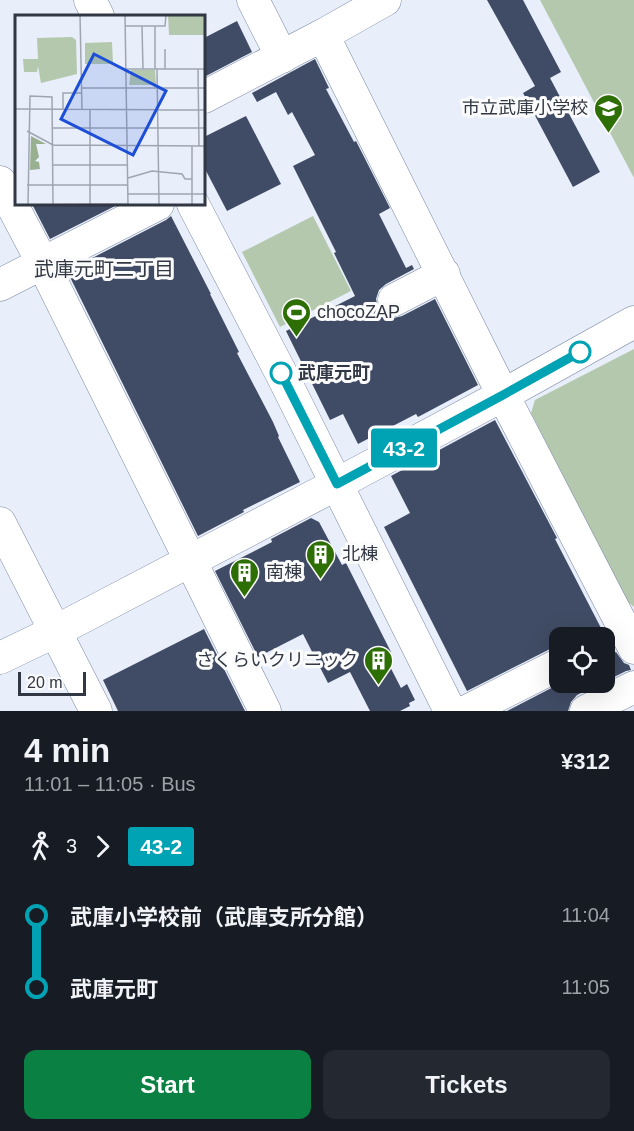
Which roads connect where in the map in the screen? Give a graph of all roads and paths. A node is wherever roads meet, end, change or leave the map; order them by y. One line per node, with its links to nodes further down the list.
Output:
1 (90, 0): 4 (street)
2 (253, 0): 6 (street)
3 (385, 0): 5 (street)
4 (98, 15)
5 (323, 35): 6 (street); 12 (street)
6 (282, 57): 7 (street)
7 (206, 96)
8 (0, 182): 11 (street)
9 (154, 206): 11 (street)
10 (194, 206): 17 (street)
11 (43, 264): 13 (street); 19 (street)
12 (444, 274): 14 (street); 16 (street)
13 (0, 285)
14 (394, 300)
15 (634, 322): 16 (street)
16 (503, 395): 17 (street); 21 (street)
17 (337, 484): 19 (street); 27 (street)
18 (0, 523): 20 (street)
19 (190, 561): 20 (street); 26 (street)
20 (56, 631): 22 (street); 25 (street)
21 (624, 636)
22 (0, 658)
23 (549, 670): 28 (street)
24 (634, 687): 29 (street)
25 (89, 708)
26 (265, 711)
27 (450, 711)
28 (467, 711)
29 (586, 711)

